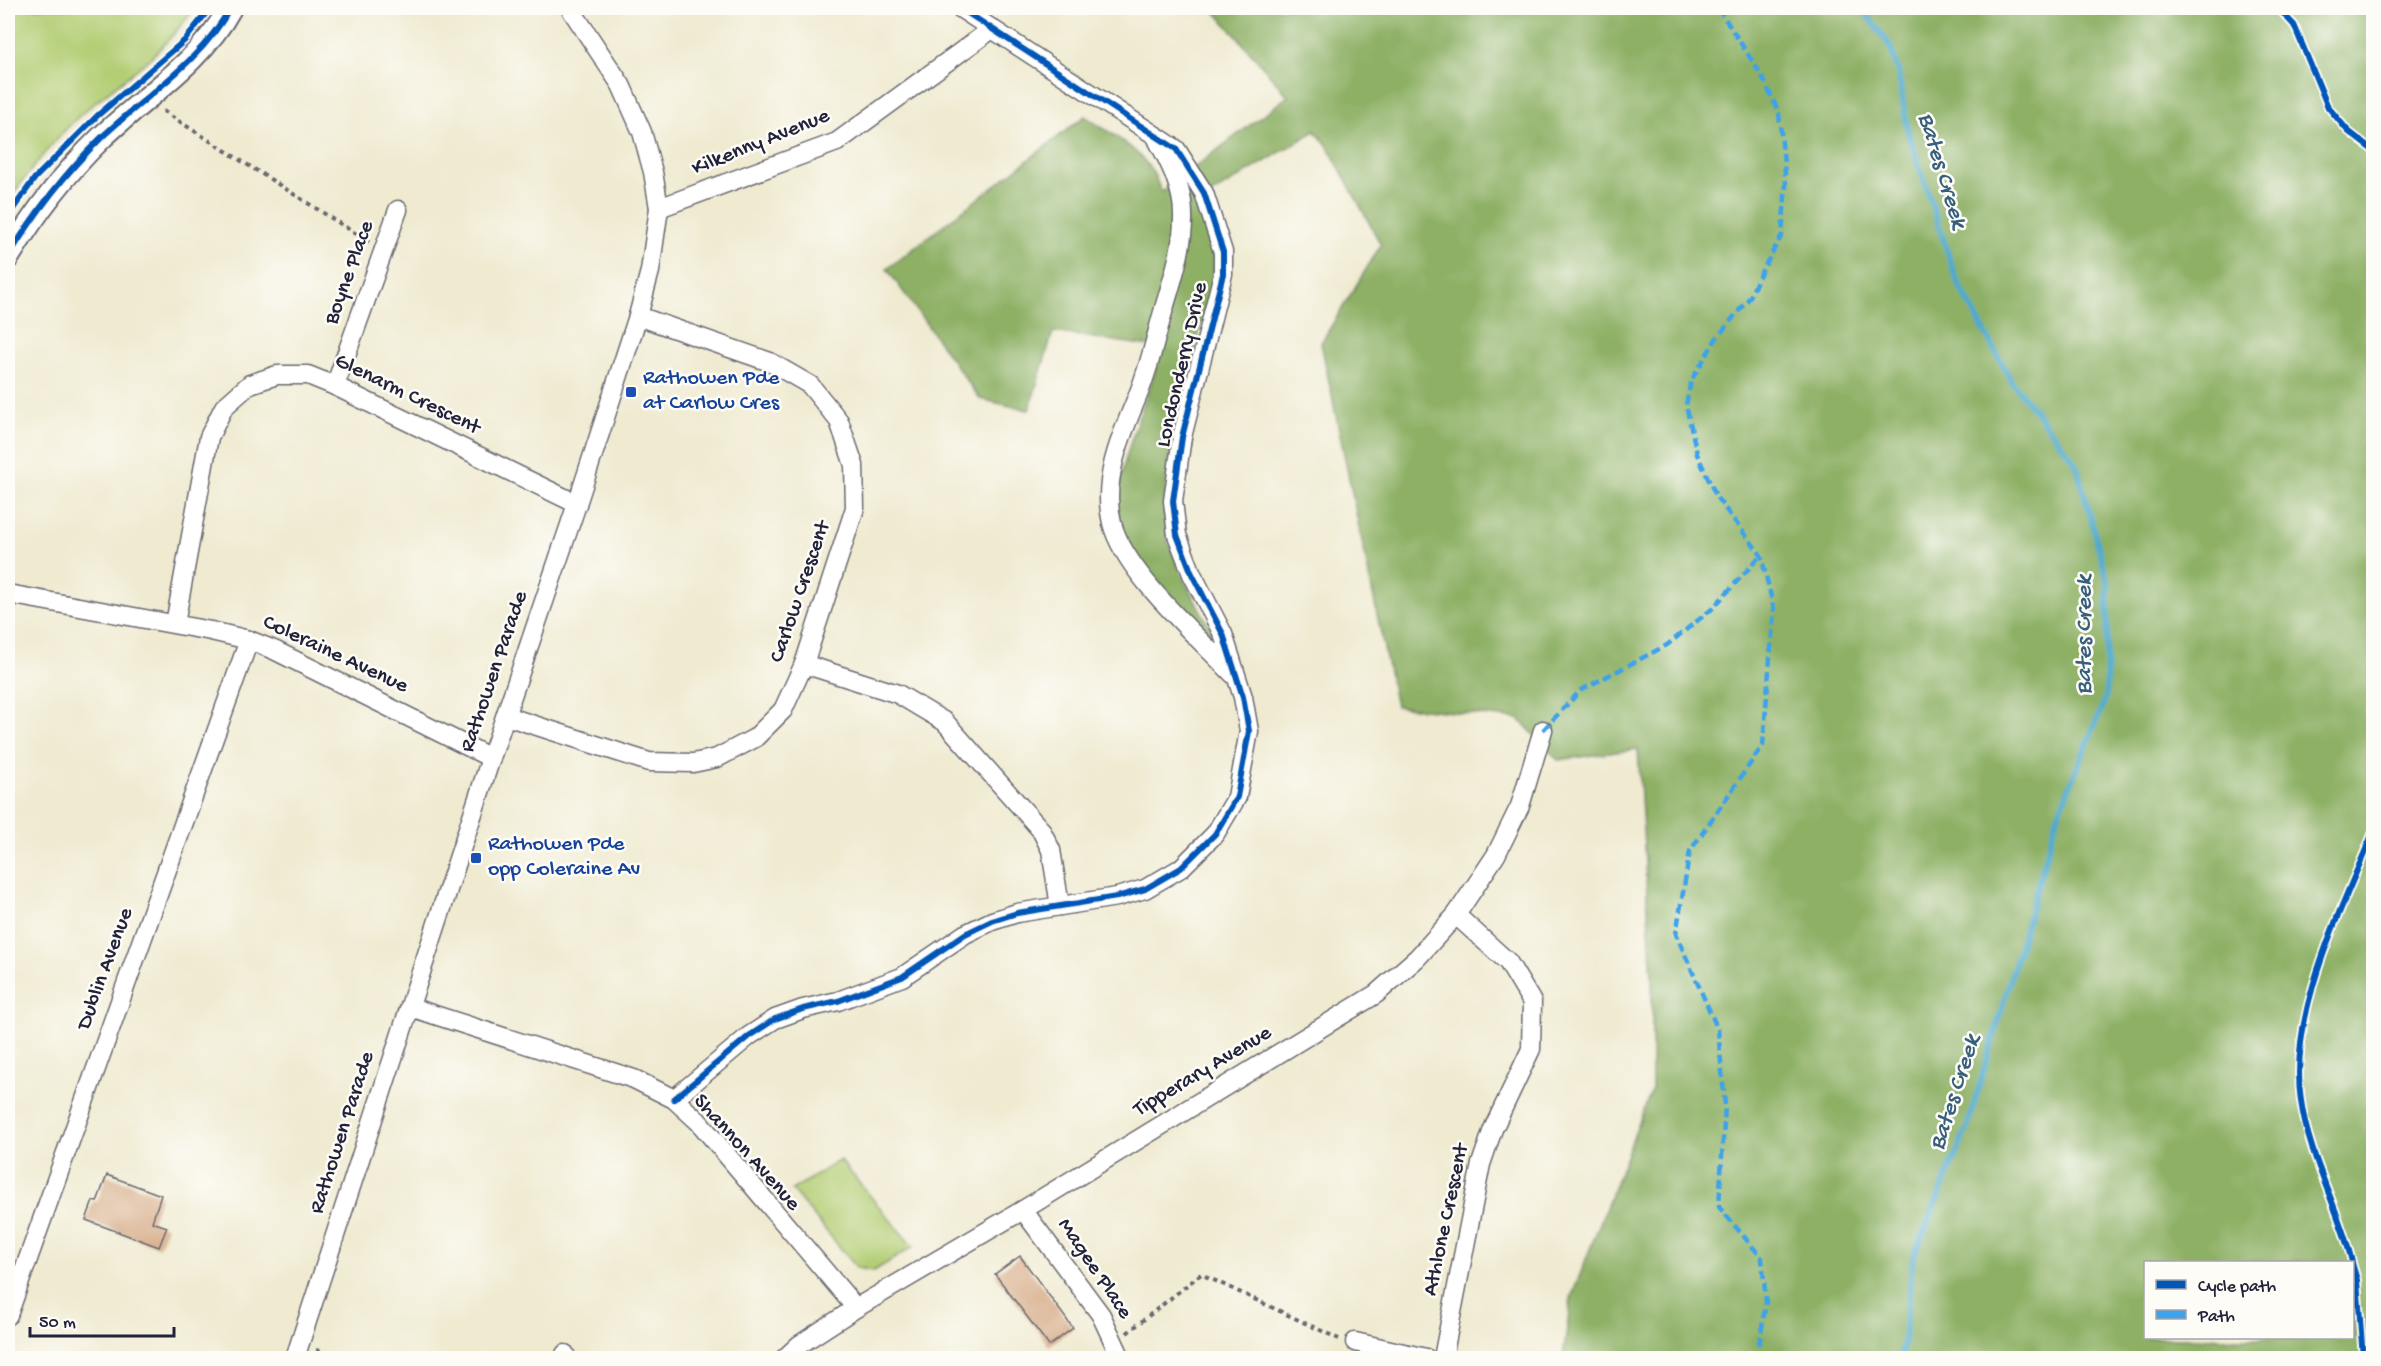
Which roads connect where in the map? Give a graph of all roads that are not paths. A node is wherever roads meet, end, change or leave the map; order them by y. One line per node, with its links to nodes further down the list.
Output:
1 (230, 8): 8 (street)
2 (570, 8): 6 (street, Rathowen Parade)
3 (960, 8): 4 (street, Londonderry Drive)
4 (992, 29): 5 (street, Londonderry Drive); 6 (street, Kilkenny Avenue)
5 (1155, 134): 16 (street, Londonderry Drive); 16 (street, Londonderry Drive)
6 (659, 208): 9 (street, Rathowen Parade)
7 (398, 210): 10 (street, Boyne Place)
8 (8, 257)
9 (638, 316): 11 (street, Rathowen Parade); 15 (street, Carlow Crescent)
10 (335, 386): 11 (street, Glenarm Crescent); 13 (street, Glenarm Crescent)
11 (577, 504): 17 (street, Rathowen Parade)
12 (8, 594): 13 (street, Coleraine Avenue)
13 (175, 624): 14 (street, Coleraine Avenue)
14 (249, 640): 19 (street, Coleraine Avenue); 26 (street, Dublin Avenue)
15 (804, 664): 17 (street, Carlow Crescent); 20 (street)
16 (1237, 679): 20 (street, Londonderry Drive)
17 (506, 716): 19 (street, Rathowen Parade)
18 (1543, 730): 21 (street, Tipperary Avenue)
19 (491, 758): 22 (street, Rathowen Parade)
20 (1060, 906): 23 (street, Londonderry Drive)
21 (1456, 915): 24 (street, Tipperary Avenue); 33 (street, Athlone Crescent)
22 (410, 1007): 23 (street, Shannon Avenue); 29 (street, Rathowen Parade)
23 (674, 1099): 25 (street, Shannon Avenue)
24 (1023, 1210): 25 (street, Tipperary Avenue); 28 (street, Magee Place)
25 (856, 1308): 30 (street, Tipperary Avenue)
26 (8, 1315)
27 (1355, 1341): 32 (street)
28 (1118, 1351)
29 (297, 1352)
30 (804, 1352): 31 (street, Tipperary Avenue)
31 (785, 1359)
32 (1426, 1359)
33 (1443, 1359)

